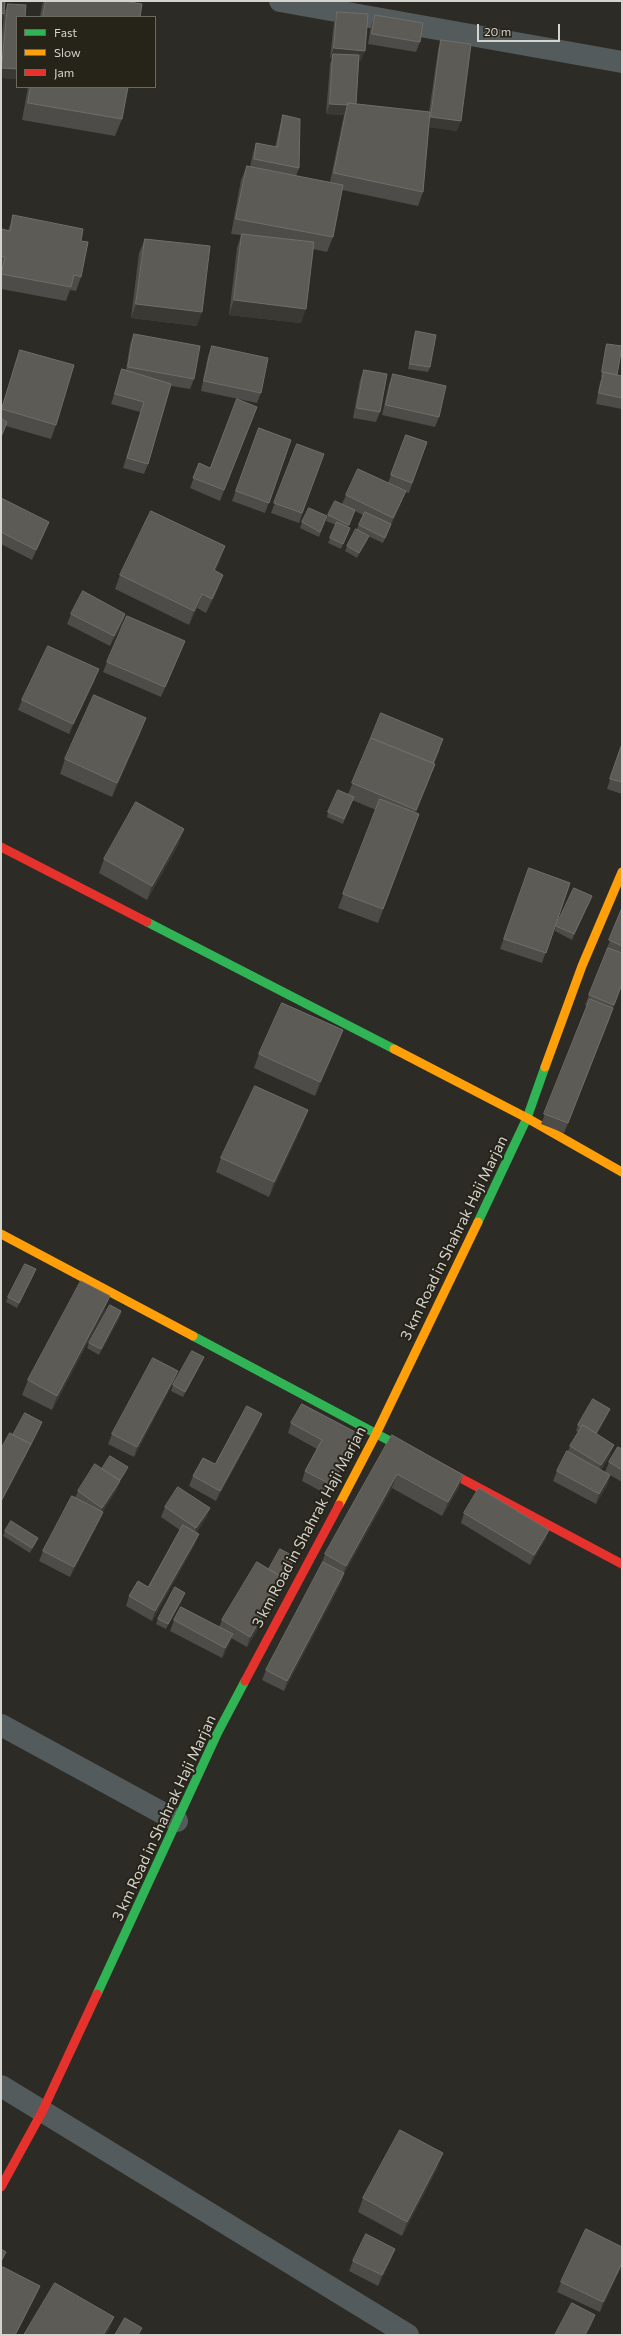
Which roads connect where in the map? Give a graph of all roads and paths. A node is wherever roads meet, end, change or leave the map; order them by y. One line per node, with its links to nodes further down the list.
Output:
1 (280, 1): 2 (street)
2 (622, 62)
3 (1, 847): 5 (street)
4 (622, 872): 5 (street, 3 km Road in Shahrak Haji Marjan)
5 (527, 1118): 6 (street); 8 (street, 3 km Road in Shahrak Haji Marjan)
6 (622, 1172)
7 (1, 1234): 8 (street)
8 (376, 1434): 9 (street); 13 (street, 3 km Road in Shahrak Haji Marjan)
9 (397, 1445)
10 (425, 1460): 11 (street)
11 (622, 1564)
12 (1, 1725): 13 (street)
13 (177, 1821): 15 (street, 3 km Road in Shahrak Haji Marjan)
14 (1, 2086): 15 (street)
15 (42, 2112): 16 (street, 3 km Road in Shahrak Haji Marjan); 17 (street)
16 (1, 2187)
17 (408, 2335)

